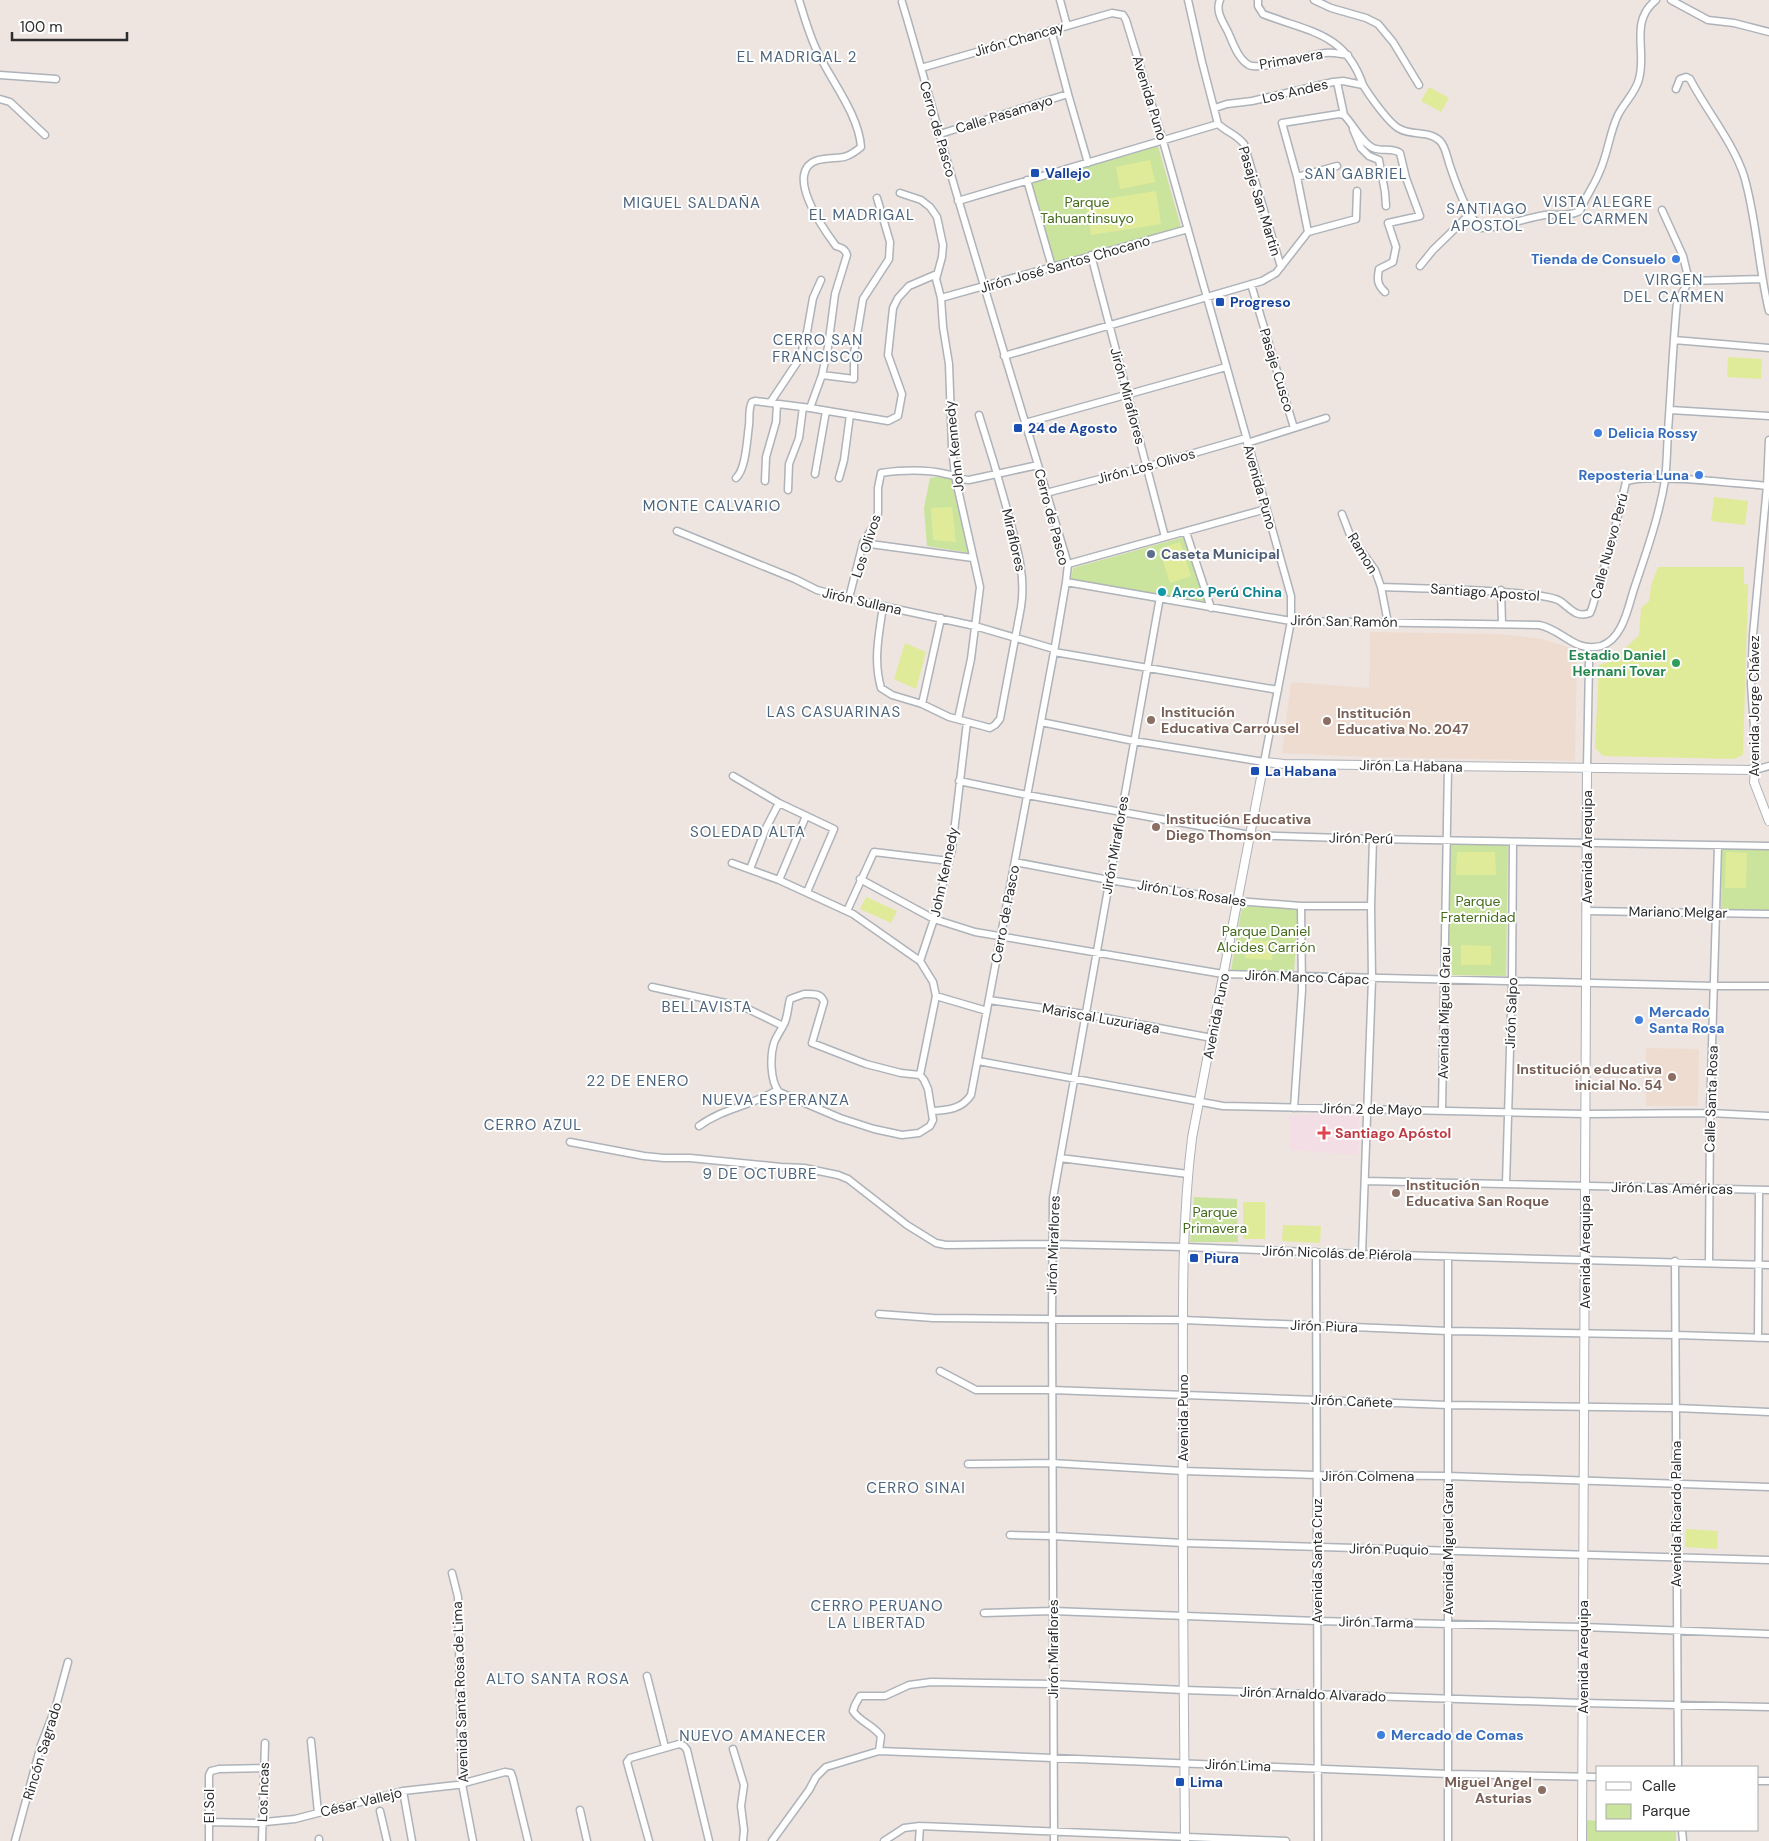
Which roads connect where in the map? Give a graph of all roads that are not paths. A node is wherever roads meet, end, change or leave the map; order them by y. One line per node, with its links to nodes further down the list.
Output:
1 (799, 0): 63 (street)
2 (902, 0): 15 (street, Cerro de Pasco)
3 (1060, 0): 11 (street)
4 (1188, 0): 24 (street)
5 (1220, 0): 14 (street, Primavera)
6 (1314, 0): 20 (street)
7 (1656, 0): 41 (street)
8 (1671, 0): 13 (street)
9 (1260, 2): 14 (street)
10 (1118, 13): 11 (street, Jirón Chancay); 30 (street, Avenida Puno)
11 (1066, 26): 12 (street, Jirón Chancay)
12 (1051, 30): 15 (street, Jirón Chancay); 22 (street)
13 (1769, 32)
14 (1348, 55): 19 (street)
15 (922, 68): 28 (street, Cerro de Pasco)
16 (0, 75): 17 (street)
17 (56, 79)
18 (1338, 82): 19 (street, Los Andes); 24 (street, Los Andes); 25 (street)
19 (1363, 85): 41 (street)
20 (1419, 85)
21 (1676, 89): 49 (street)
22 (1068, 94): 28 (street, Calle Pasamayo); 31 (street)
23 (0, 100): 29 (street)
24 (1215, 108): 27 (street)
25 (1344, 115): 26 (street); 33 (street)
26 (1350, 121): 39 (street); 54 (street)
27 (1218, 124): 30 (street); 47 (street, Pasaje San Martin)
28 (940, 134): 38 (street, Cerro de Pasco)
29 (45, 135)
30 (1163, 141): 31 (street); 42 (street, Avenida Puno)
31 (1088, 163): 34 (street)
32 (1337, 166): 33 (street)
33 (1298, 177): 43 (street)
34 (1027, 180): 38 (street); 46 (street)
35 (1357, 191): 43 (street)
36 (900, 193): 48 (street, John Kennedy)
37 (877, 198): 63 (street)
38 (958, 201): 53 (street, Cerro de Pasco)
39 (1386, 206)
40 (1662, 210): 51 (street)
41 (1471, 213): 45 (street)
42 (1188, 229): 44 (street, Jirón José Santos Chocano); 56 (street, Avenida Puno)
43 (1308, 232): 47 (street)
44 (1091, 256): 46 (street, Jirón José Santos Chocano); 58 (street, Jirón Miraflores)
45 (1420, 266)
46 (1052, 267): 53 (street, Jirón José Santos Chocano)
47 (1281, 267): 52 (street)
48 (937, 274): 55 (street, John Kennedy); 69 (street)
49 (1761, 279): 51 (street); 57 (street)
50 (821, 280): 65 (street)
51 (1689, 281): 59 (street)
52 (1251, 284): 56 (street); 74 (street, Pasaje Cusco)
53 (986, 287): 55 (street, Jirón José Santos Chocano); 61 (street, Cerro de Pasco)
54 (1386, 292)
55 (941, 298): 81 (street, John Kennedy)
56 (1207, 298): 58 (street); 62 (street, Avenida Puno)
57 (1769, 311)
58 (1109, 325): 61 (street); 64 (street, Jirón Miraflores)
59 (1674, 340): 60 (street); 67 (street)
60 (1769, 348)
61 (1004, 356): 73 (street, Cerro de Pasco)
62 (1226, 367): 64 (street); 76 (street, Avenida Puno)
63 (822, 375): 66 (street)
64 (1127, 395): 73 (street); 78 (street, Jirón Miraflores)
65 (774, 403): 66 (street); 82 (street); 85 (street)
66 (807, 408): 68 (street); 87 (street)
67 (1670, 410): 71 (street); 84 (street)
68 (826, 411): 69 (street); 79 (street)
69 (850, 414): 83 (street)
70 (979, 415): 80 (street, Miraflores)
71 (1769, 416)
72 (1326, 418): 74 (street, Jirón Los Olivos)
73 (1025, 423): 77 (street, Cerro de Pasco)
74 (1294, 428): 76 (street, Jirón Los Olivos)
75 (1769, 440): 86 (street, Avenida Jorge Chávez)
76 (1247, 441): 78 (street, Jirón Los Olivos); 89 (street, Avenida Puno)
77 (1038, 465): 80 (street, Los Olivos); 88 (street, Cerro de Pasco)
78 (1146, 468): 88 (street, Jirón Los Olivos); 93 (street, Jirón Miraflores)
79 (815, 474)
80 (998, 474): 81 (street, Los Olivos); 110 (street, Miraflores)
81 (955, 476): 94 (street, Los Olivos); 95 (street, John Kennedy)
82 (736, 478)
83 (839, 478)
84 (1665, 478): 86 (street); 104 (street, Calle Nuevo Perú); 108 (street, Jirón San Ramón)
85 (765, 481)
86 (1766, 486): 124 (street, Avenida Jorge Chávez)
87 (788, 490)
88 (1046, 493): 96 (street, Cerro de Pasco)
89 (1266, 509): 92 (street); 106 (street, Avenida Puno)
90 (1342, 514): 98 (street, Ramon)
91 (677, 531): 100 (street, Jirón Sullana)
92 (1186, 532): 93 (street); 103 (street)
93 (1165, 537): 96 (street)
94 (863, 543): 95 (street); 100 (street, Los Olivos)
95 (974, 558): 109 (street, John Kennedy)
96 (1068, 564): 97 (street, Cerro de Pasco)
97 (1066, 582): 101 (street, Jirón San Ramón); 111 (street, Cerro de Pasco)
98 (1381, 587): 99 (street, Santiago Apostol); 107 (street, Ramon)
99 (1501, 590): 104 (street, Santiago Apostol); 108 (street)
100 (849, 598): 102 (street, Jirón Sullana)
101 (1160, 598): 103 (street, Jirón San Ramón); 113 (street, Jirón Miraflores)
102 (883, 606): 105 (street, Jirón Sullana); 115 (street)
103 (1211, 608): 106 (street, Jirón San Ramón)
104 (1584, 615)
105 (941, 618): 109 (street, Jirón Sullana); 115 (street)
106 (1291, 621): 107 (street, Jirón San Ramón); 114 (street, Avenida Puno)
107 (1388, 623): 108 (street, Jirón San Ramón)
108 (1502, 624)
109 (975, 626): 110 (street, Jirón Sullana); 116 (street, John Kennedy)
110 (1016, 637): 111 (street, Jirón Sullana); 117 (street, Miraflores)
111 (1054, 650): 113 (street, Jirón Sullana); 118 (street, Cerro de Pasco)
112 (1589, 663): 123 (street, Avenida Arequipa)
113 (1148, 669): 114 (street, Jirón Sullana); 119 (street, Jirón Miraflores)
114 (1278, 690): 120 (street, Avenida Puno)
115 (922, 704): 116 (street)
116 (958, 719): 117 (street)
117 (967, 722): 126 (street, John Kennedy)
118 (1041, 722): 119 (street, Jirón La Habana); 127 (street, Cerro de Pasco)
119 (1134, 741): 120 (street, Jirón La Habana); 129 (street, Jirón Miraflores)
120 (1264, 762): 121 (street, Jirón La Habana); 132 (street, Avenida Puno)
121 (1448, 766): 123 (street, Jirón La Habana); 134 (street, Avenida Miguel Grau)
122 (1769, 766): 124 (street)
123 (1587, 768): 124 (street, Jirón La Habana); 136 (street, Avenida Arequipa)
124 (1755, 770): 131 (street, Avenida Jorge Chávez)
125 (733, 776): 128 (street)
126 (958, 781): 127 (street, Jirón Perú); 139 (street, John Kennedy)
127 (1027, 795): 129 (street, Jirón Perú); 140 (street, Cerro de Pasco)
128 (780, 803): 130 (street); 142 (street)
129 (1121, 811): 132 (street, Jirón Perú); 145 (street, Jirón Miraflores)
130 (806, 816): 144 (street); 146 (street)
131 (1769, 821)
132 (1250, 834): 133 (street, Jirón Perú); 147 (street, Avenida Puno)
133 (1373, 839): 134 (street, Jirón Perú); 149 (street)
134 (1447, 839): 135 (street, Jirón Perú); 161 (street, Avenida Miguel Grau)
135 (1513, 842): 136 (street, Jirón Perú); 162 (street, Jirón Salpo)
136 (1587, 842): 137 (street, Jirón Perú); 151 (street, Avenida Arequipa)
137 (1718, 845): 138 (street, Jirón Perú); 152 (street, Calle Santa Rosa)
138 (1769, 846)
139 (949, 860): 143 (street); 154 (street, John Kennedy)
140 (1015, 862): 145 (street, Jirón Los Rosales); 155 (street, Cerro de Pasco)
141 (732, 863): 142 (street)
142 (750, 869): 144 (street)
143 (860, 879): 150 (street); 154 (street, Jirón Manco Cápac)
144 (779, 880): 146 (street)
145 (1109, 880): 147 (street, Jirón Los Rosales); 156 (street, Jirón Miraflores)
146 (806, 892): 150 (street)
147 (1237, 901): 148 (street, Jirón Los Rosales); 158 (street, Avenida Puno)
148 (1302, 906): 149 (street, Jirón Los Rosales); 159 (street)
149 (1371, 906): 160 (street)
150 (847, 911): 157 (street)
151 (1586, 911): 152 (street, Mariano Melgar); 163 (street, Avenida Arequipa)
152 (1716, 913): 153 (street, Mariano Melgar); 164 (street, Calle Santa Rosa)
153 (1769, 914)
154 (934, 919): 155 (street, Jirón Manco Cápac); 157 (street, John Kennedy)
155 (1000, 937): 156 (street, Jirón Manco Cápac); 168 (street, Cerro de Pasco)
156 (1096, 952): 158 (street, Jirón Manco Cápac); 170 (street, Jirón Miraflores)
157 (920, 960): 167 (street)
158 (1224, 974): 159 (street, Jirón Manco Cápac); 172 (street, Avenida Puno)
159 (1301, 977): 160 (street, Jirón Manco Cápac); 178 (street)
160 (1372, 979): 161 (street, Jirón Manco Cápac); 179 (street)
161 (1444, 979): 162 (street, Jirón Manco Cápac); 180 (street, Avenida Miguel Grau)
162 (1512, 981): 163 (street, Jirón Manco Cápac); 182 (street, Jirón Salpo)
163 (1586, 982): 164 (street, Jirón Manco Cápac); 184 (street, Avenida Arequipa)
164 (1714, 986): 165 (street, Jirón Manco Cápac); 183 (street, Calle Santa Rosa)
165 (1769, 986)
166 (652, 987): 171 (street)
167 (936, 996): 169 (street); 174 (street)
168 (990, 1000): 169 (street, Cerro de Pasco); 170 (street, Mariscal Luzuriaga)
169 (987, 1011): 173 (street, Cerro de Pasco)
170 (1085, 1014): 172 (street, Mariscal Luzuriaga); 175 (street, Jirón Miraflores)
171 (783, 1026): 174 (street); 176 (street)
172 (1212, 1038): 177 (street, Avenida Puno)
173 (978, 1061): 175 (street, Jirón 2 de Mayo); 181 (street, Cerro de Pasco)
174 (920, 1075): 181 (street)
175 (1074, 1079): 177 (street, Jirón 2 de Mayo); 188 (street, Jirón Miraflores)
176 (777, 1090): 181 (street); 186 (street)
177 (1199, 1103): 178 (street, Jirón 2 de Mayo); 189 (street, Avenida Puno)
178 (1294, 1108): 179 (street, Jirón 2 de Mayo)
179 (1367, 1109): 180 (street, Jirón 2 de Mayo); 190 (street)
180 (1442, 1110): 182 (street, Jirón 2 de Mayo)
181 (933, 1111)
182 (1508, 1112): 184 (street, Jirón 2 de Mayo); 191 (street, Jirón Salpo)
183 (1710, 1113): 184 (street, Jirón 2 de Mayo); 185 (street, Jirón 2 de Mayo); 193 (street, Calle Santa Rosa)
184 (1586, 1114): 192 (street, Avenida Arequipa)
185 (1769, 1116)
186 (699, 1126)
187 (570, 1142): 196 (street, Jirón Nicolás de Piérola)
188 (1060, 1158): 189 (street); 196 (street, Jirón Miraflores)
189 (1188, 1174): 197 (street, Avenida Puno)
190 (1365, 1182): 191 (street, Jirón Las Américas); 199 (street)
191 (1506, 1184): 192 (street, Jirón Las Américas)
192 (1585, 1186): 193 (street, Jirón Las Américas); 201 (street, Avenida Arequipa)
193 (1708, 1189): 194 (street, Jirón Las Américas); 203 (street, Calle Santa Rosa)
194 (1759, 1190): 195 (street, Jirón Las Américas); 204 (street)
195 (1769, 1190)
196 (1052, 1244): 197 (street, Jirón Nicolás de Piérola); 207 (street, Jirón Miraflores)
197 (1184, 1247): 198 (street, Jirón Nicolás de Piérola); 208 (street, Avenida Puno)
198 (1316, 1252): 199 (street, Jirón Nicolás de Piérola); 209 (street, Avenida Santa Cruz)
199 (1362, 1254): 200 (street, Jirón Nicolás de Piérola)
200 (1448, 1257): 201 (street, Jirón Nicolás de Piérola); 210 (street, Avenida Miguel Grau)
201 (1585, 1259): 202 (street, Jirón Nicolás de Piérola); 211 (street, Avenida Arequipa)
202 (1675, 1262): 203 (street, Jirón Nicolás de Piérola); 212 (street, Avenida Ricardo Palma)
203 (1709, 1263): 204 (street, Jirón Nicolás de Piérola)
204 (1758, 1264): 205 (street, Jirón Nicolás de Piérola); 213 (street)
205 (1769, 1265)
206 (879, 1314): 207 (street, Jirón Piura)
207 (1052, 1319): 208 (street, Jirón Piura); 216 (street, Jirón Miraflores)
208 (1184, 1320): 209 (street, Jirón Piura); 217 (street, Avenida Puno)
209 (1316, 1326): 210 (street, Jirón Piura); 218 (street, Avenida Santa Cruz)
210 (1448, 1332): 211 (street, Jirón Piura); 219 (street, Avenida Miguel Grau)
211 (1584, 1333): 212 (street, Jirón Piura); 220 (street, Avenida Arequipa)
212 (1676, 1335): 213 (street, Jirón Piura); 221 (street, Avenida Ricardo Palma)
213 (1758, 1338): 214 (street, Jirón Piura)
214 (1769, 1338)
215 (940, 1371): 216 (street, Jirón Cañete)
216 (1052, 1390): 217 (street, Jirón Cañete); 223 (street, Jirón Miraflores)
217 (1183, 1395): 218 (street, Jirón Cañete); 225 (street, Avenida Puno)
218 (1316, 1400): 219 (street, Jirón Cañete); 226 (street, Avenida Santa Cruz)
219 (1448, 1405): 220 (street, Jirón Cañete); 227 (street, Avenida Miguel Grau)
220 (1584, 1407): 221 (street, Jirón Cañete); 228 (street, Avenida Arequipa)
221 (1676, 1408): 222 (street, Jirón Cañete); 229 (street, Avenida Ricardo Palma)
222 (1769, 1412)
223 (1052, 1463): 224 (street, Jirón Colmena); 225 (street, Jirón Colmena); 232 (street, Jirón Miraflores)
224 (968, 1464)
225 (1183, 1471): 226 (street, Jirón Colmena); 233 (street, Avenida Puno)
226 (1317, 1475): 227 (street, Jirón Colmena); 234 (street, Avenida Santa Cruz)
227 (1448, 1476): 228 (street, Jirón Colmena); 235 (street, Avenida Miguel Grau)
228 (1584, 1481): 229 (street, Jirón Colmena); 236 (street, Avenida Arequipa)
229 (1676, 1484): 230 (street, Jirón Colmena); 237 (street, Avenida Ricardo Palma)
230 (1769, 1487)
231 (1010, 1535): 232 (street, Jirón Puquio)
232 (1052, 1536): 233 (street, Jirón Puquio); 240 (street, Jirón Miraflores)
233 (1183, 1543): 234 (street, Jirón Puquio); 242 (street, Avenida Puno)
234 (1317, 1548): 235 (street, Jirón Puquio); 243 (street, Avenida Santa Cruz)
235 (1448, 1551): 236 (street, Jirón Puquio); 244 (street, Avenida Miguel Grau)
236 (1583, 1555): 237 (street, Jirón Puquio); 245 (street, Avenida Arequipa)
237 (1676, 1557): 238 (street, Jirón Puquio); 246 (street, Avenida Ricardo Palma)
238 (1769, 1560)
239 (452, 1573): 270 (street, Avenida Santa Rosa de Lima)
240 (1053, 1611): 241 (street, Jirón Tarma); 242 (street, Jirón Tarma); 250 (street, Jirón Miraflores)
241 (984, 1613)
242 (1183, 1616): 243 (street, Jirón Tarma); 251 (street, Avenida Puno)
243 (1317, 1621): 244 (street, Jirón Tarma); 252 (street, Avenida Santa Cruz)
244 (1448, 1624): 245 (street, Jirón Tarma); 253 (street, Avenida Miguel Grau)
245 (1583, 1627): 246 (street, Jirón Tarma); 254 (street, Avenida Arequipa)
246 (1676, 1631): 247 (street, Jirón Tarma); 255 (street, Avenida Ricardo Palma)
247 (1769, 1634)
248 (68, 1662): 280 (street, Rincón Sagrado)
249 (647, 1676): 259 (street)
250 (1053, 1684): 251 (street, Jirón Arnaldo Alvarado); 261 (street, Jirón Arnaldo Alvarado); 262 (street, Jirón Miraflores)
251 (1184, 1690): 252 (street, Jirón Arnaldo Alvarado); 263 (street, Avenida Puno)
252 (1317, 1694): 253 (street, Jirón Arnaldo Alvarado); 266 (street, Avenida Santa Cruz)
253 (1448, 1699): 254 (street, Jirón Arnaldo Alvarado); 267 (street, Avenida Miguel Grau)
254 (1582, 1703): 255 (street, Jirón Arnaldo Alvarado); 268 (street, Avenida Arequipa)
255 (1677, 1706): 256 (street, Jirón Arnaldo Alvarado); 264 (street, Avenida Ricardo Palma)
256 (1769, 1707)
257 (311, 1741): 274 (street)
258 (264, 1743): 265 (street, Los Incas)
259 (665, 1747): 288 (street); 289 (street)
260 (733, 1749): 290 (street)
261 (879, 1751): 262 (street, Jirón Lima); 291 (street, Jirón Lima)
262 (1053, 1759): 263 (street, Jirón Lima); 278 (street, Jirón Miraflores)
263 (1184, 1763): 266 (street, Jirón Lima); 279 (street, Avenida Puno)
264 (1678, 1766)
265 (263, 1768): 275 (street, El Sol); 276 (street, Los Incas)
266 (1318, 1768): 267 (street, Jirón Lima); 296 (street, Avenida Santa Cruz)
267 (1448, 1774): 268 (street, Jirón Lima); 297 (street, Avenida Miguel Grau)
268 (1582, 1776): 269 (street, Jirón Lima); 298 (street, Avenida Arequipa)
269 (1596, 1777)
270 (462, 1784): 271 (street, César Vallejo); 285 (street, Avenida Santa Rosa de Lima); 286 (street, César Vallejo)
271 (403, 1791): 274 (street, César Vallejo); 284 (street)
272 (580, 1810): 287 (street)
273 (380, 1811): 283 (street)
274 (318, 1813): 276 (street, César Vallejo)
275 (209, 1822): 276 (street, César Vallejo); 281 (street, El Sol)
276 (262, 1822): 282 (street, Los Incas)
277 (920, 1826): 278 (street); 292 (street); 293 (street)
278 (1054, 1832): 279 (street); 294 (street, Jirón Miraflores)
279 (1185, 1839): 295 (street)
280 (15, 1841)
281 (209, 1841)
282 (262, 1841)
283 (387, 1841)
284 (412, 1841)
285 (473, 1841)
286 (528, 1841)
287 (587, 1841)
288 (649, 1841)
289 (709, 1841)
290 (743, 1841)
291 (772, 1841)
292 (884, 1841)
293 (919, 1841)
294 (1054, 1841)
295 (1286, 1841)
296 (1318, 1841)
297 (1448, 1841)
298 (1582, 1841)

